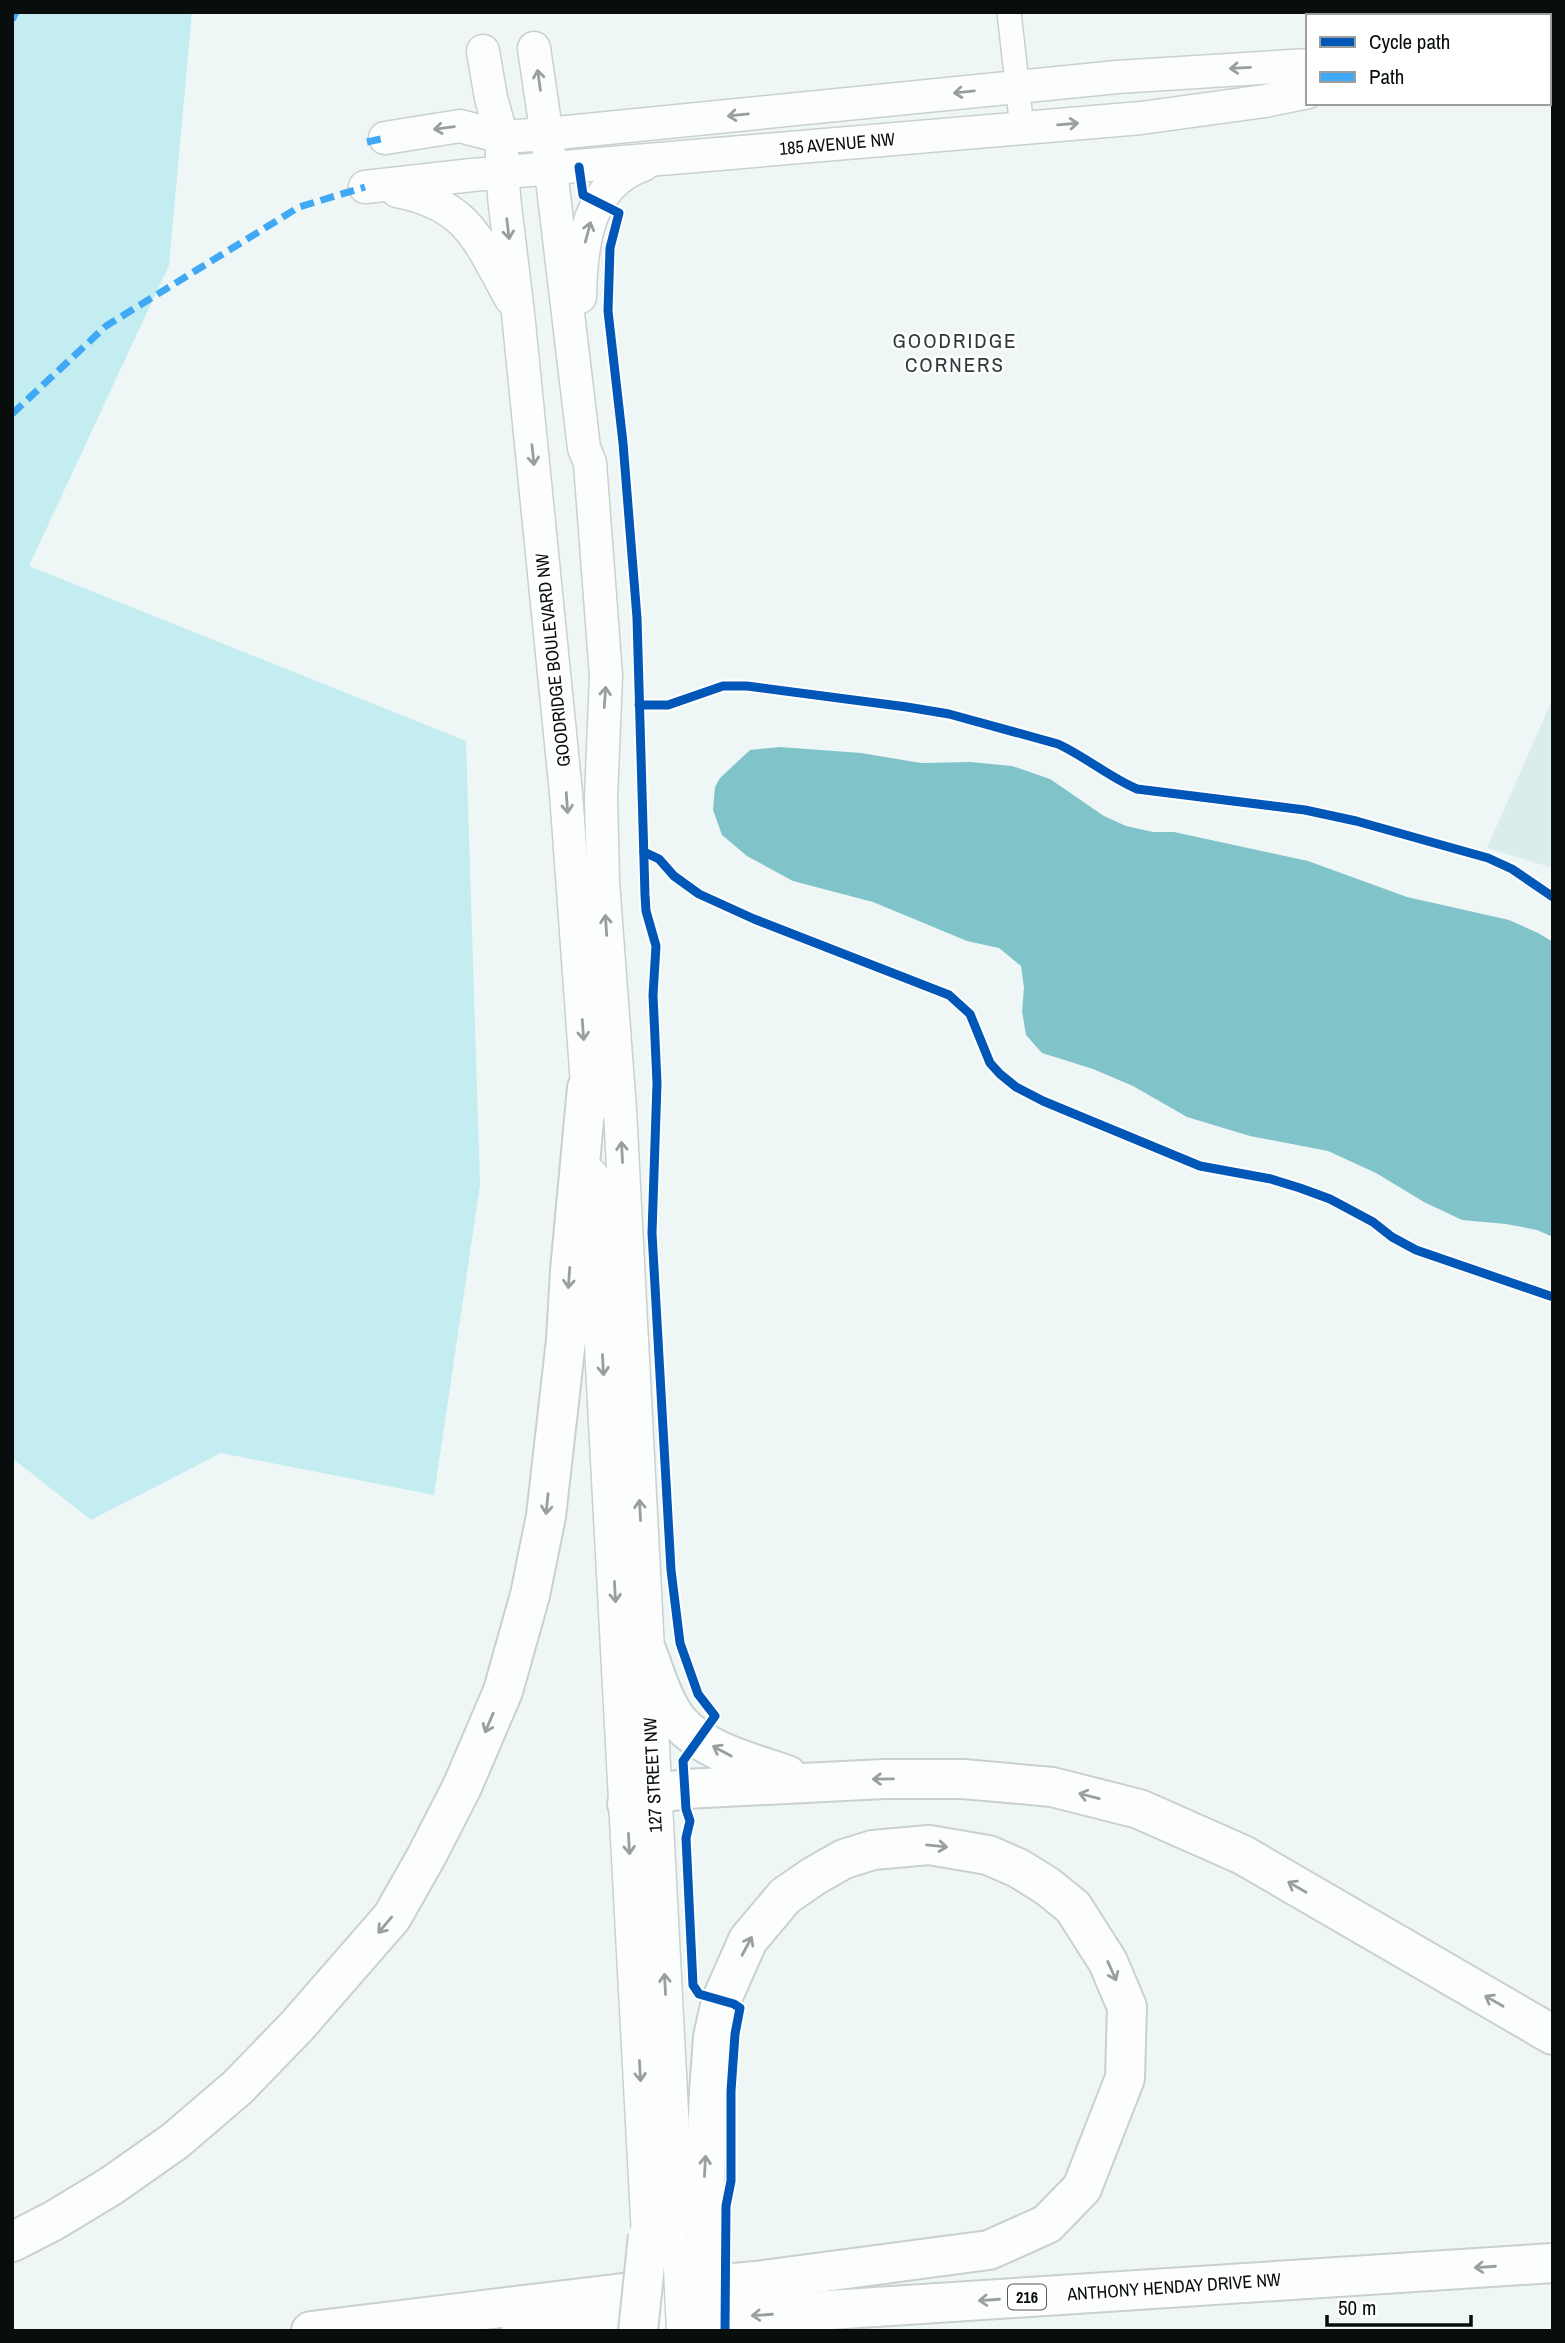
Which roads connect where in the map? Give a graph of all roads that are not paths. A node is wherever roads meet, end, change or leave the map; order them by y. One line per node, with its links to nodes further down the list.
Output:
1 (1010, 12): 5 (street)
2 (534, 48): 8 (main road, one-way to 2)
3 (484, 51): 9 (main road, GOODRIDGE BOULEVARD NW)
4 (1306, 65): 5 (main road, one-way to 5)
5 (1018, 87): 7 (street); 8 (main road, one-way to 8)
6 (1306, 92): 7 (main road, 185 AVENUE NW, one-way to 6)
7 (1022, 128): 11 (main road, 185 AVENUE NW)
8 (547, 134): 9 (main road); 12 (main road)
9 (502, 137): 10 (main road, one-way to 10); 13 (main road, GOODRIDGE BOULEVARD NW)
10 (385, 138)
11 (658, 159): 12 (main road, 185 AVENUE NW); 15 (main road, one-way to 11)
12 (551, 169): 13 (main road, 185 AVENUE NW); 15 (main road)
13 (502, 173): 14 (main road, GOODRIDGE BOULEVARD NW, one-way to 14); 14 (main road, 185 AVENUE NW)
14 (519, 313): 16 (main road, GOODRIDGE BOULEVARD NW, one-way to 16)
15 (590, 463): 18 (main road, 127 STREET NW, one-way to 15)
16 (587, 1088): 17 (main road, GOODRIDGE BOULEVARD NW); 23 (highway, one-way to 23)
17 (598, 1272): 20 (main road, 127 STREET NW, one-way to 20)
18 (647, 1651): 19 (highway, one-way to 18); 20 (main road, 127 STREET NW)
19 (809, 1782): 20 (highway); 21 (highway, one-way to 19)
20 (640, 1799): 22 (main road, 127 STREET NW)
21 (1553, 2035)
22 (678, 2239): 25 (highway, one-way to 25); 27 (highway, bridge); 28 (main road, 127 STREET NW, bridge); 29 (main road, 127 STREET NW, bridge); 30 (highway, bridge)
23 (12, 2242)
24 (1553, 2263): 26 (highway, ANTHONY HENDAY DRIVE NW / 216, one-way to 26)
25 (311, 2331)
26 (501, 2331)
27 (638, 2331)
28 (653, 2331)
29 (683, 2331)
30 (706, 2331)

